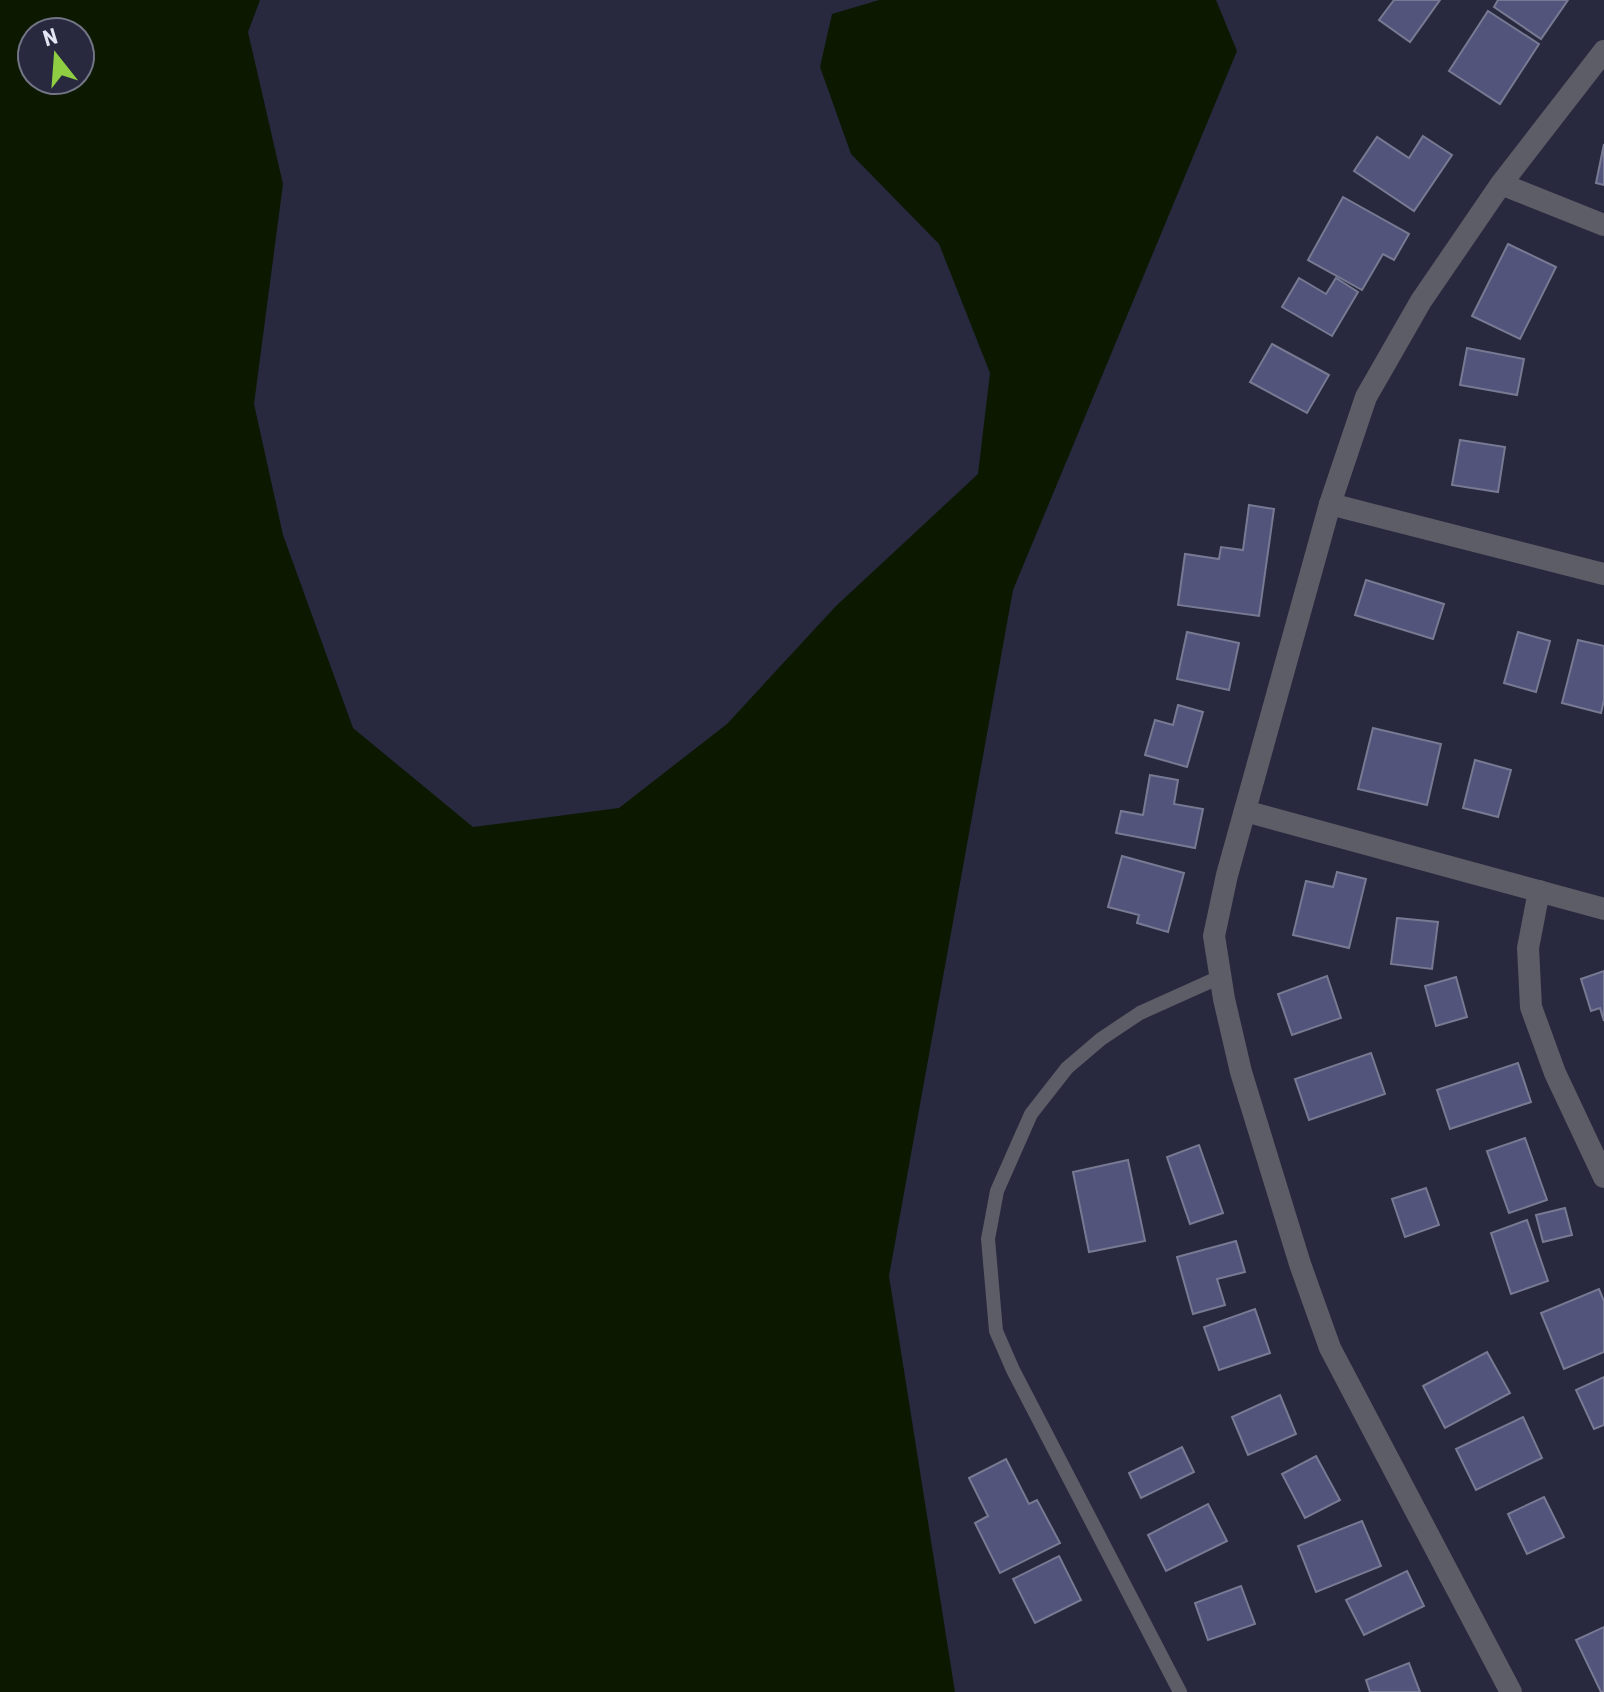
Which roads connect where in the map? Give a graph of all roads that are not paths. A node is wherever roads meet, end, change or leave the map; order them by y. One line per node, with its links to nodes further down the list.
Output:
1 (1604, 51): 2 (street)
2 (1501, 184): 3 (street); 4 (street)
3 (1604, 225)
4 (1330, 504): 5 (street); 6 (street)
5 (1604, 574)
6 (1245, 811): 7 (street); 9 (street)
7 (1539, 891): 8 (street); 10 (street)
8 (1604, 909)
9 (1220, 977): 11 (lane); 12 (street)
10 (1604, 1177)
11 (1180, 1692)
12 (1511, 1692)

